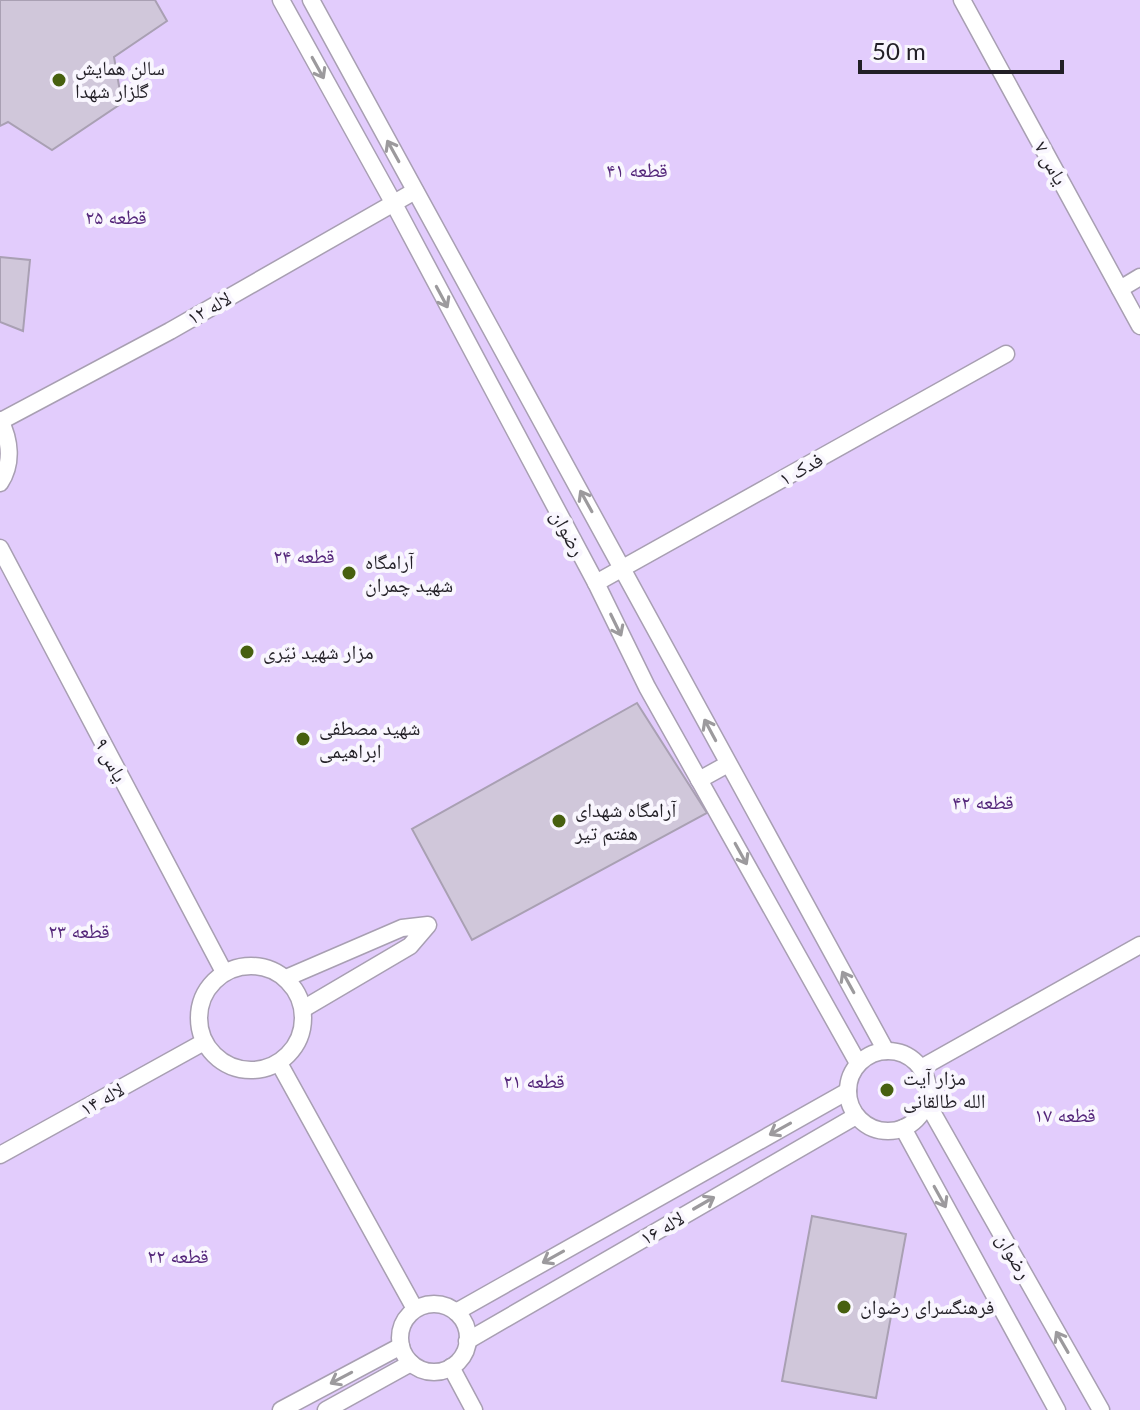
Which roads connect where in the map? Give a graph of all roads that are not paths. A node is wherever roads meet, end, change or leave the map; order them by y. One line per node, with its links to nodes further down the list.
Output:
1 (281, 0): 5 (lane, رضوان, one-way to 5)
2 (311, 0): 4 (lane, رضوان, one-way to 2)
3 (962, 0): 7 (lane, یاس ۷)
4 (415, 191): 5 (lane, لاله ۱۲); 13 (lane, رضوان, one-way to 4)
5 (394, 204): 10 (lane, لاله ۱۲); 14 (lane, رضوان, one-way to 14)
6 (1140, 277): 7 (lane)
7 (1120, 289): 8 (lane, یاس ۷)
8 (1140, 326)
9 (1006, 354): 13 (lane, فدک ۱)
10 (1, 420): 11 (lane)
11 (0, 483)
12 (0, 548): 18 (lane, یاس ۹)
13 (623, 568): 14 (lane, فدک ۱); 15 (lane, رضوان, one-way to 13)
14 (596, 583): 16 (lane, رضوان, one-way to 16)
15 (728, 764): 16 (lane); 22 (lane, رضوان, one-way to 15)
16 (699, 780): 24 (lane, رضوان, one-way to 24)
17 (1140, 945): 25 (lane)
18 (224, 972): 19 (lane); 21 (lane)
19 (286, 978): 20 (lane); 20 (lane)
20 (303, 1009): 23 (lane)
21 (204, 1042): 23 (lane); 30 (lane, لاله ۱۴)
22 (886, 1051): 24 (lane); 25 (lane)
23 (279, 1063): 31 (lane)
24 (858, 1063): 26 (lane)
25 (921, 1068): 27 (lane)
26 (848, 1091): 28 (lane); 32 (lane, one-way to 32)
27 (927, 1103): 29 (lane); 41 (lane, رضوان, one-way to 27)
28 (856, 1116): 29 (lane); 33 (lane, لاله ۱۶, one-way to 28)
29 (903, 1128): 40 (lane, رضوان, one-way to 40)
30 (0, 1155)
31 (415, 1309): 32 (lane); 34 (lane)
32 (456, 1312): 33 (lane)
33 (467, 1341): 36 (lane)
34 (401, 1346): 35 (lane); 37 (lane, one-way to 37)
35 (411, 1363): 36 (lane); 38 (lane)
36 (451, 1367): 39 (lane)
37 (281, 1410)
38 (326, 1410)
39 (474, 1410)
40 (1057, 1410)
41 (1101, 1410)

